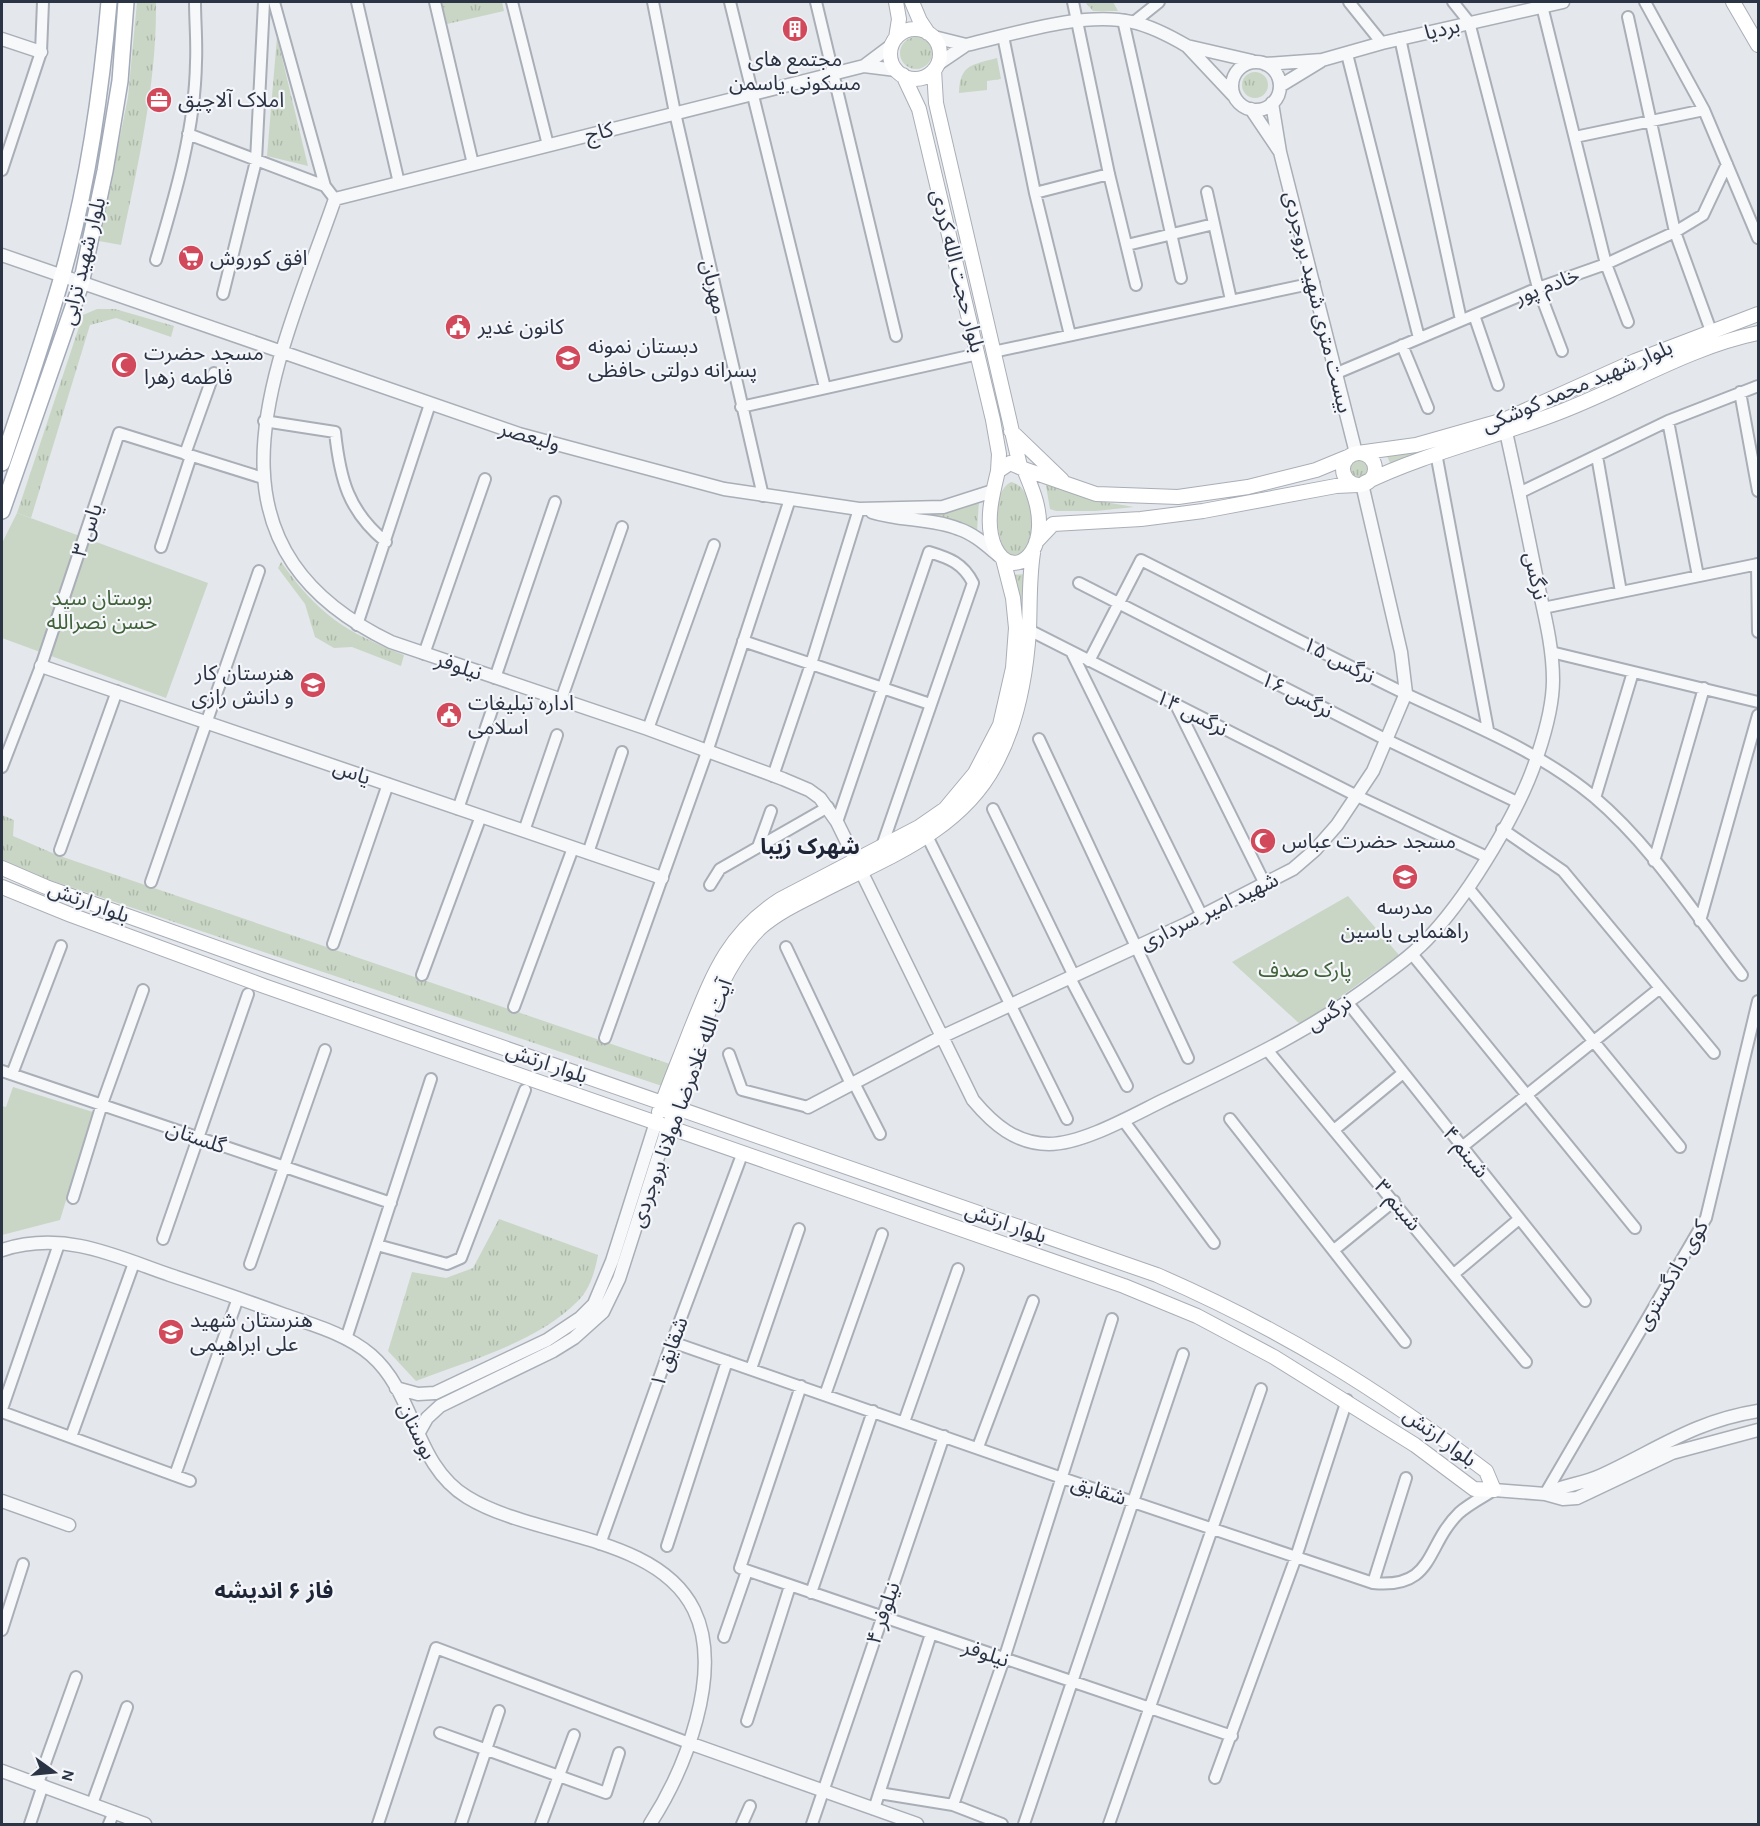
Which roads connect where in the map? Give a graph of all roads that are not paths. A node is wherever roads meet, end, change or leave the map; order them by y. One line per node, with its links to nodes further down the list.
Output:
1 (43, 2): 36 (street)
2 (109, 2): 74 (main road, بلوار شهید ترابی)
3 (126, 2): 77 (main road, بلوار شهید ترابی)
4 (195, 2): 52 (street)
5 (264, 2): 56 (street)
6 (274, 2): 62 (street)
7 (357, 2): 61 (street)
8 (435, 2): 57 (street)
9 (512, 2): 54 (street)
10 (653, 2): 50 (street, مهربان)
11 (730, 2): 45 (street)
12 (816, 2): 42 (street)
13 (896, 2): 31 (main road)
14 (912, 2): 27 (main road)
15 (1073, 2): 25 (street)
16 (1160, 2): 24 (street)
17 (1348, 2): 32 (street)
18 (1453, 2): 26 (street)
19 (1558, 2): 22 (street, بردیا)
20 (1645, 2): 49 (street)
21 (1733, 2): 34 (main road)
22 (1542, 6): 26 (street, بردیا); 53 (street)
23 (1628, 17): 51 (street)
24 (1128, 21): 25 (street); 35 (street); 68 (street)
25 (1078, 22): 28 (street); 60 (street)
26 (1470, 22): 29 (street, بردیا); 79 (street)
27 (931, 35): 31 (main road); 33 (street); 41 (main road)
28 (1003, 36): 33 (street); 64 (street)
29 (1400, 38): 32 (street, بردیا); 84 (street)
30 (2, 39): 36 (street)
31 (894, 42): 40 (street, کاج); 43 (main road)
32 (1382, 43): 37 (street, بردیا)
33 (966, 45): 41 (street)
34 (1758, 45)
35 (1187, 46): 39 (street); 46 (street)
36 (41, 52): 59 (street)
37 (1347, 54): 38 (street, بردیا); 90 (street)
38 (1322, 60): 39 (street); 44 (street)
39 (1259, 63): 44 (street); 46 (street)
40 (864, 66): 42 (street, کاج); 43 (street, کاج)
41 (936, 67): 43 (main road); 94 (main road, بلوار حجت الله کردی)
42 (834, 73): 45 (street, کاج); 89 (street)
43 (899, 73): 95 (main road, بلوار حجت الله کردی)
44 (1280, 86): 47 (street)
45 (751, 94): 50 (street, کاج); 100 (street)
46 (1233, 94): 48 (street)
47 (1272, 104): 48 (street); 55 (street, بیست متری شهید بروجردی)
48 (1251, 109): 55 (street, بیست متری شهید بروجردی)
49 (1704, 110): 51 (street); 58 (street)
50 (675, 113): 54 (street, کاج); 103 (street, مهربان)
51 (1650, 120): 53 (street); 67 (street)
52 (188, 135): 56 (street); 72 (street)
53 (1575, 137): 73 (street)
54 (548, 145): 57 (street, کاج)
55 (1280, 152): 76 (street, بیست متری شهید بروجردی)
56 (256, 161): 62 (street); 80 (street)
57 (473, 164): 61 (street, کاج)
58 (1727, 164): 67 (street, خادم پور); 69 (street)
59 (2, 170)
60 (1109, 174): 64 (street); 70 (street)
61 (399, 183): 65 (street, کاج)
62 (325, 186): 65 (street)
63 (1207, 192): 66 (street)
64 (1035, 193): 88 (street)
65 (335, 199): 92 (street)
66 (1214, 224): 68 (street); 81 (street)
67 (1675, 232): 73 (street, خادم پور); 86 (street)
68 (1172, 235): 70 (street); 75 (street)
69 (1758, 238)
70 (1127, 245): 78 (street)
71 (2, 255): 74 (street, ولیعصر)
72 (156, 260)
73 (1606, 264): 79 (street, خادم پور); 85 (street)
74 (62, 278): 77 (street, ولیعصر); 113 (main road, بلوار شهید ترابی)
75 (1181, 278)
76 (1314, 283): 81 (street); 96 (street, بیست متری شهید بروجردی)
77 (81, 284): 92 (street, ولیعصر); 127 (main road, بلوار شهید ترابی)
78 (1136, 285)
79 (1538, 288): 83 (street, خادم پور); 93 (street)
80 (223, 294)
81 (1231, 300): 88 (street)
82 (1758, 314): 86 (main road, بلوار شهید محمد کوشکی)
83 (1474, 315): 84 (street, خادم پور); 98 (street)
84 (1461, 320): 90 (street, خادم پور)
85 (1628, 322)
86 (1711, 331): 110 (main road, بلوار شهید محمد کوشکی)
87 (1758, 333): 108 (main road, بلوار شهید محمد کوشکی)
88 (1070, 335): 94 (street)
89 (896, 336)
90 (1419, 338): 91 (street, خادم پور)
91 (1402, 345): 96 (street, خادم پور); 104 (street)
92 (282, 351): 102 (street, ولیعصر); 105 (street, نیلوفر)
93 (1562, 351)
94 (993, 352): 107 (main road, بلوار حجت الله کردی)
95 (978, 354): 100 (street); 115 (main road, بلوار حجت الله کردی)
96 (1337, 373): 110 (street, بیست متری شهید بروجردی)
97 (214, 374): 111 (street)
98 (1498, 385)
99 (1758, 386): 101 (street)
100 (825, 388): 103 (street)
101 (1740, 392): 106 (street); 121 (street)
102 (430, 404): 123 (street, ولیعصر); 129 (street)
103 (741, 407): 123 (street, مهربان)
104 (1428, 408)
105 (264, 421): 116 (street, نیلوفر); 129 (street)
106 (1668, 421): 112 (street); 136 (street)
107 (1011, 431): 114 (main road, بلوار حجت الله کردی); 118 (main road)
108 (1506, 432): 109 (main road, بلوار شهید محمد کوشکی); 122 (street, نرگس)
109 (1436, 453): 119 (main road, بلوار شهید محمد کوشکی); 165 (street)
110 (1355, 454): 118 (main road, بلوار شهید محمد کوشکی); 119 (main road); 119 (main road)
111 (188, 455): 116 (street, یاس ۳); 131 (street); 150 (street, یاس ۳)
112 (1597, 456): 122 (street); 138 (street)
113 (2, 463)
114 (1022, 467): 115 (main road); 118 (main road, بلوار شهید محمد کوشکی); 132 (main road)
115 (998, 471): 120 (main road)
116 (263, 478): 141 (street, نیلوفر)
117 (485, 479): 147 (street)
118 (1064, 482)
119 (1361, 484): 132 (main road, بلوار شهید محمد کوشکی); 156 (street, شهید امیر سرداری)
120 (993, 491): 126 (street, ولیعصر); 133 (main road)
121 (1758, 491)
122 (1519, 493): 140 (street, نرگس)
123 (763, 495): 124 (street, ولیعصر)
124 (790, 499): 126 (street, ولیعصر); 144 (street)
125 (555, 502): 152 (street)
126 (859, 508): 133 (street); 149 (street)
127 (2, 511)
128 (621, 527): 157 (street)
129 (386, 542): 141 (street)
130 (714, 545): 164 (street)
131 (161, 547)
132 (1034, 548): 133 (main road); 142 (main road, آیت الله غلامرضا مولانا بروجردی)
133 (1001, 557): 142 (main road, آیت الله غلامرضا مولانا بروجردی)
134 (1758, 564): 136 (street); 143 (street)
135 (258, 571): 163 (street)
136 (1698, 576): 138 (street)
137 (1079, 583): 139 (street, نرگس ۱۶)
138 (1621, 592): 140 (street)
139 (1118, 605): 148 (street); 156 (street, نرگس ۱۵); 168 (street, نرگس ۱۶)
140 (1543, 608): 146 (street, نرگس)
141 (357, 625): 147 (street, نیلوفر)
142 (1023, 629): 145 (street, نرگس ۱۴); 186 (main road, آیت الله غلامرضا مولانا بروجردی); 187 (main road, آیت الله غلامرضا مولانا بروجردی)
143 (1758, 632)
144 (743, 641): 149 (street); 170 (street)
145 (1072, 652): 148 (street, نرگس ۱۴); 202 (street)
146 (1551, 652): 151 (street); 171 (street, نرگس)
147 (424, 654): 152 (street, نیلوفر)
148 (1089, 661): 160 (street, نرگس ۱۴)
149 (811, 664): 153 (street); 173 (street)
150 (41, 666): 155 (street, یاس); 172 (street, یاس ۳)
151 (1633, 672): 154 (street); 176 (street)
152 (495, 678): 157 (street, نیلوفر)
153 (884, 688): 159 (street); 159 (street); 183 (street)
154 (1704, 688): 158 (street); 193 (street)
155 (117, 692): 163 (street, یاس); 190 (street)
156 (1406, 693): 165 (street, نرگس ۱۵); 168 (street, شهید امیر سرداری)
157 (561, 700): 164 (street, نیلوفر)
158 (1758, 702)
159 (930, 704): 187 (street)
160 (1176, 705): 175 (street, نرگس ۱۴); 198 (street)
161 (493, 708): 179 (street)
162 (1758, 715): 203 (street)
163 (207, 722): 174 (street, یاس); 197 (street)
164 (648, 729): 170 (street, نیلوفر)
165 (1488, 730): 171 (street, نرگس ۱۵)
166 (557, 735): 185 (street)
167 (1039, 739): 207 (street)
168 (1387, 741): 175 (street, شهید امیر سرداری); 177 (street, نرگس ۱۶)
169 (622, 752): 191 (street)
170 (707, 752): 173 (street, نیلوفر); 196 (street)
171 (1537, 758): 176 (street, نرگس ۱۵); 177 (street, نرگس)
172 (2, 767)
173 (773, 776): 178 (street, نیلوفر)
174 (388, 784): 179 (street, یاس); 204 (street)
175 (1357, 796): 192 (street, نرگس ۱۴); 198 (street, شهید امیر سرداری)
176 (1595, 798): 193 (street, نرگس ۱۵)
177 (1517, 802): 184 (street, نرگس)
178 (828, 807): 183 (street, نیلوفر); 188 (street)
179 (458, 808): 182 (street, یاس)
180 (993, 809): 212 (street)
181 (771, 811): 188 (street)
182 (481, 816): 185 (street, یاس); 210 (street)
183 (837, 822): 194 (street, نیلوفر)
184 (1502, 829): 192 (street, نرگس); 214 (street)
185 (524, 831): 189 (street, یاس)
186 (927, 836): 194 (main road, آیت الله غلامرضا مولانا بروجردی); 218 (street)
187 (882, 846): 194 (main road, آیت الله غلامرضا مولانا بروجردی)
188 (758, 847): 199 (street)
189 (573, 848): 191 (street, یاس); 219 (street)
190 (60, 850)
191 (588, 853): 196 (street, یاس)
192 (1487, 857): 201 (street, نرگس)
193 (1654, 861): 203 (street, نرگس ۱۵)
194 (857, 866): 220 (street, نرگس); 236 (main road, آیت الله غلامرضا مولانا بروجردی)
195 (2, 868): 209 (main road, بلوار ارتش)
196 (662, 878): 221 (street)
197 (151, 882)
198 (1265, 884): 202 (street, شهید امیر سرداری)
199 (710, 885)
200 (2, 887): 213 (main road, بلوار ارتش)
201 (1469, 889): 208 (street, نرگس); 222 (street)
202 (1202, 916): 207 (street, شهید امیر سرداری)
203 (1700, 921): 211 (street, نرگس ۱۵)
204 (333, 944)
205 (61, 945): 228 (street)
206 (786, 947): 231 (street)
207 (1138, 947): 212 (street, شهید امیر سرداری); 227 (street)
208 (1412, 954): 217 (street, نرگس); 234 (street)
209 (257, 962): 213 (main road); 236 (main road, بلوار ارتش)
210 (422, 975)
211 (1742, 975)
212 (1072, 977): 218 (street, شهید امیر سرداری); 232 (street)
213 (249, 987): 241 (main road, بلوار ارتش); 244 (street)
214 (1660, 988): 222 (street); 225 (street)
215 (143, 990): 235 (street)
216 (1758, 1001): 297 (street, کوی دادگستری)
217 (1348, 1003): 224 (street, نرگس); 229 (street, شبنم ۴)
218 (1010, 1005): 220 (street, شهید امیر سرداری); 238 (street)
219 (514, 1007)
220 (941, 1037): 231 (street, شهید امیر سرداری); 240 (street, نرگس)
221 (605, 1038)
222 (1594, 1041): 234 (street); 246 (street)
223 (325, 1050): 248 (street)
224 (1268, 1051): 240 (street, نرگس); 242 (street, شبنم ۳)
225 (1714, 1053)
226 (729, 1054): 237 (street)
227 (1188, 1058)
228 (7, 1072): 235 (street, گلستان)
229 (1403, 1073): 242 (street); 245 (street, شبنم ۴)
230 (431, 1079): 251 (street)
231 (853, 1084): 237 (street, شهید امیر سرداری); 243 (street)
232 (1127, 1086)
233 (525, 1090): 259 (street)
234 (1527, 1095): 245 (street); 253 (street)
235 (102, 1104): 244 (street, گلستان); 249 (street)
236 (668, 1106): 241 (main road, آیت الله غلامرضا مولانا بروجردی); 296 (main road, بلوار ارتش)
237 (808, 1107)
238 (1067, 1119)
239 (1230, 1119): 261 (street)
240 (1123, 1120): 257 (street)
241 (662, 1124): 279 (street, آیت الله غلامرضا مولانا بروجردی); 282 (main road, بلوار ارتش)
242 (1334, 1130): 250 (street, شبنم ۳)
243 (880, 1134)
244 (197, 1137): 248 (street, گلستان); 256 (street)
245 (1462, 1147): 252 (street, شبنم ۴)
246 (1680, 1147)
247 (740, 1160): 271 (street, شقایق ۱)
248 (284, 1166): 251 (street, گلستان); 263 (street)
249 (73, 1198)
250 (1394, 1201): 261 (street); 265 (street, شبنم ۳)
251 (391, 1203): 259 (street)
252 (1519, 1219): 265 (street); 268 (street, شبنم ۴)
253 (1635, 1228)
254 (799, 1229): 276 (street)
255 (882, 1234): 281 (street)
256 (163, 1239)
257 (1215, 1243)
258 (59, 1244): 260 (street, بوستان); 262 (street, بوستان); 283 (street)
259 (377, 1245): 270 (street)
260 (2, 1250)
261 (1334, 1250): 272 (street)
262 (134, 1263): 266 (street, بوستان); 290 (street)
263 (249, 1264)
264 (958, 1269): 286 (street)
265 (1455, 1273): 275 (street, شبنم ۳)
266 (238, 1298): 270 (street, بوستان); 292 (street)
267 (1033, 1301): 291 (street)
268 (1585, 1301)
269 (1112, 1319): 293 (street)
270 (346, 1339): 278 (street, بوستان)
271 (672, 1342): 274 (street, شقایق); 302 (street, شقایق ۱)
272 (1405, 1342)
273 (1184, 1354): 299 (street)
274 (727, 1361): 276 (street, شقایق); 303 (street)
275 (1526, 1362)
276 (751, 1369): 277 (street, شقایق)
277 (801, 1386): 281 (street, شقایق); 306 (street)
278 (396, 1388): 279 (street, آیت الله غلامرضا مولانا بروجردی); 288 (street, بوستان)
279 (458, 1389): 288 (street, آیت الله غلامرضا مولانا بروجردی)
280 (1261, 1389): 301 (street)
281 (825, 1395): 284 (street, شقایق)
282 (1347, 1401): 296 (main road, بلوار ارتش); 304 (street)
283 (2, 1411): 290 (street)
284 (873, 1411): 286 (street, شقایق); 309 (street)
285 (1758, 1411): 297 (street)
286 (904, 1422): 289 (street, شقایق)
287 (1758, 1430): 297 (street)
288 (418, 1434): 302 (street, بوستان)
289 (944, 1436): 291 (street, شقایق); 311 (street, نیلوفر ۴)
290 (71, 1437): 292 (street)
291 (978, 1447): 293 (street, شقایق)
292 (176, 1475): 295 (street)
293 (1062, 1478): 299 (street, شقایق); 315 (street)
294 (1406, 1478): 307 (street)
295 (190, 1481)
296 (1494, 1490): 297 (street); 307 (street, شقایق)
297 (1545, 1494)
298 (2, 1501): 300 (street)
299 (1133, 1501): 301 (street, شقایق); 317 (street)
300 (69, 1525)
301 (1214, 1528): 304 (street, شقایق); 319 (street)
302 (600, 1544): 325 (street, بوستان)
303 (666, 1546)
304 (1296, 1557): 307 (street, شقایق); 324 (street)
305 (23, 1564): 310 (street)
306 (743, 1570): 308 (street, نیلوفر); 314 (street)
307 (1373, 1583)
308 (790, 1586): 309 (street, نیلوفر); 321 (street)
309 (811, 1593): 311 (street, نیلوفر)
310 (7, 1597): 312 (street)
311 (881, 1617): 313 (street, نیلوفر); 332 (street, نیلوفر ۴)
312 (2, 1630)
313 (931, 1634): 315 (street, نیلوفر); 333 (street)
314 (724, 1637)
315 (1004, 1659): 317 (street, نیلوفر); 335 (street)
316 (76, 1677): 331 (street)
317 (1071, 1682): 319 (street, نیلوفر); 349 (street)
318 (127, 1707): 334 (street)
319 (1150, 1709): 324 (street, نیلوفر); 350 (street)
320 (499, 1711): 326 (street)
321 (747, 1721)
322 (440, 1733): 326 (street)
323 (574, 1735): 329 (street)
324 (1232, 1736): 330 (street)
325 (689, 1743): 332 (street); 341 (street); 344 (street, بوستان)
326 (486, 1750): 329 (street); 342 (street)
327 (619, 1753): 329 (street)
328 (2, 1771): 331 (street)
329 (558, 1777): 343 (street)
330 (1215, 1778)
331 (41, 1784): 334 (street); 339 (street)
332 (825, 1791): 337 (street); 346 (street)
333 (879, 1793): 335 (street); 337 (street)
334 (92, 1804): 338 (street)
335 (953, 1805): 348 (street)
336 (750, 1806): 345 (street)
337 (874, 1809): 347 (street)
338 (112, 1818): 340 (street)
339 (30, 1824)
340 (145, 1824)
341 (378, 1824)
342 (461, 1824)
343 (541, 1824)
344 (650, 1824)
345 (742, 1824)
346 (813, 1824)
347 (917, 1824)
348 (1002, 1824)
349 (1024, 1824)
350 (1109, 1824)

